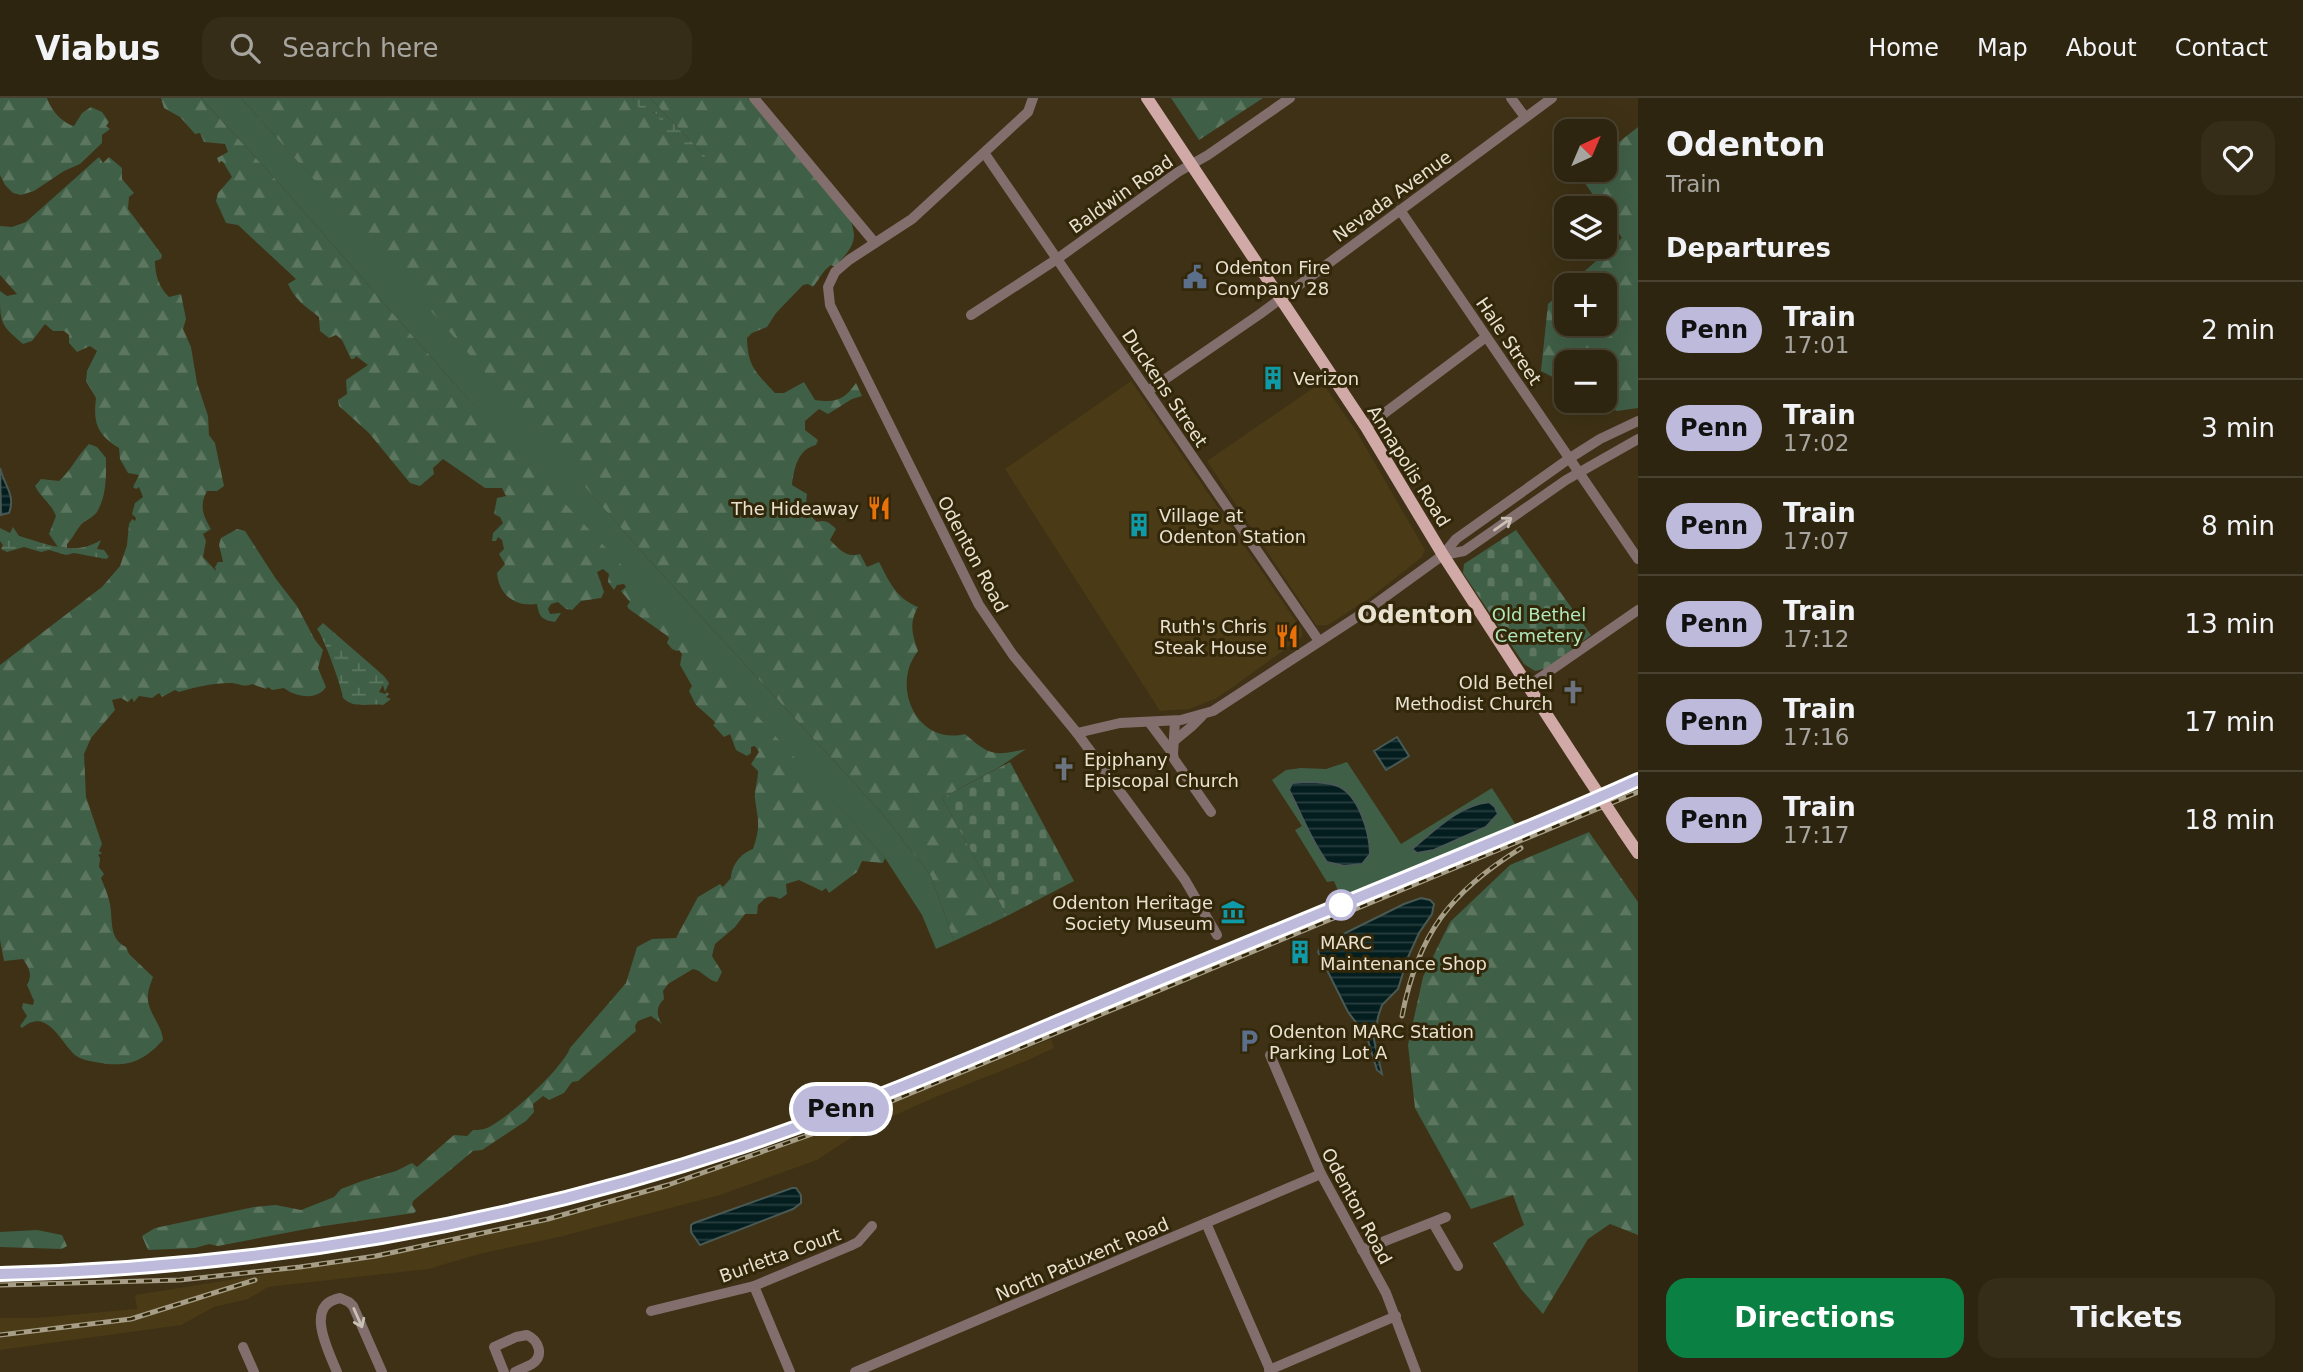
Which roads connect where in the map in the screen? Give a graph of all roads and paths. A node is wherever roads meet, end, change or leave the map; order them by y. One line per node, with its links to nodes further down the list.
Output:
1 (754, 98): 11 (street)
2 (1032, 98): 8 (street, Odenton Road)
3 (1147, 98): 9 (main road, Annapolis Road)
4 (1290, 98): 9 (street, Baldwin Road)
5 (1511, 98): 7 (street)
6 (1552, 98): 7 (street, Nevada Avenue)
7 (1525, 117): 10 (street, Nevada Avenue)
8 (985, 154): 11 (street, Odenton Road); 12 (street, Duckens Street)
9 (1191, 164): 12 (street, Baldwin Road); 13 (main road, Annapolis Road)
10 (1400, 210): 13 (street, Nevada Avenue); 15 (street, Hale Street)
11 (874, 243): 30 (street, Odenton Road)
12 (1057, 259): 14 (street, Baldwin Road); 16 (street, Duckens Street)
13 (1280, 297): 16 (street, Nevada Avenue); 18 (main road, Annapolis Road)
14 (971, 315)
15 (1486, 337): 18 (street); 20 (street, Hale Street)
16 (1148, 391): 25 (street, Duckens Street)
17 (1638, 421): 20 (street)
18 (1366, 427): 22 (main road, Annapolis Road)
19 (1638, 439): 21 (street)
20 (1570, 458): 21 (street, Hale Street); 22 (street)
21 (1579, 472): 22 (street, one-way to 21); 23 (street, Hale Street)
22 (1443, 555): 25 (street); 26 (main road, Annapolis Road)
23 (1638, 559)
24 (1638, 610): 26 (street)
25 (1318, 641): 27 (street)
26 (1528, 685): 34 (main road, Annapolis Road, bridge)
27 (1203, 715): 28 (street); 31 (street)
28 (1175, 720): 29 (street); 31 (street)
29 (1149, 722): 30 (street); 32 (street)
30 (1077, 733): 35 (street, Odenton Road)
31 (1174, 741): 32 (street)
32 (1173, 754): 33 (street)
33 (1211, 812)
34 (1638, 853)
35 (1217, 935)
36 (1270, 1055): 37 (street, Odenton Road)
37 (1321, 1174): 39 (street, North Patuxent Road); 42 (street, Odenton Road)
38 (1446, 1217): 40 (street)
39 (1206, 1223): 48 (street); 55 (street, North Patuxent Road)
40 (1433, 1223): 42 (street); 43 (street)
41 (872, 1226): 44 (street, Burletta Court)
42 (1362, 1250): 46 (street, Odenton Road)
43 (1458, 1266)
44 (754, 1286): 45 (street, Burletta Court); 54 (street)
45 (651, 1311)
46 (1396, 1316): 48 (street); 56 (street, Odenton Road)
47 (243, 1347): 49 (street)
48 (1270, 1371)
49 (254, 1372)
50 (337, 1372): 51 (street, one-way to 51)
51 (382, 1372)
52 (505, 1372): 53 (street)
53 (515, 1372)
54 (790, 1372)
55 (855, 1372)
56 (1416, 1372)

